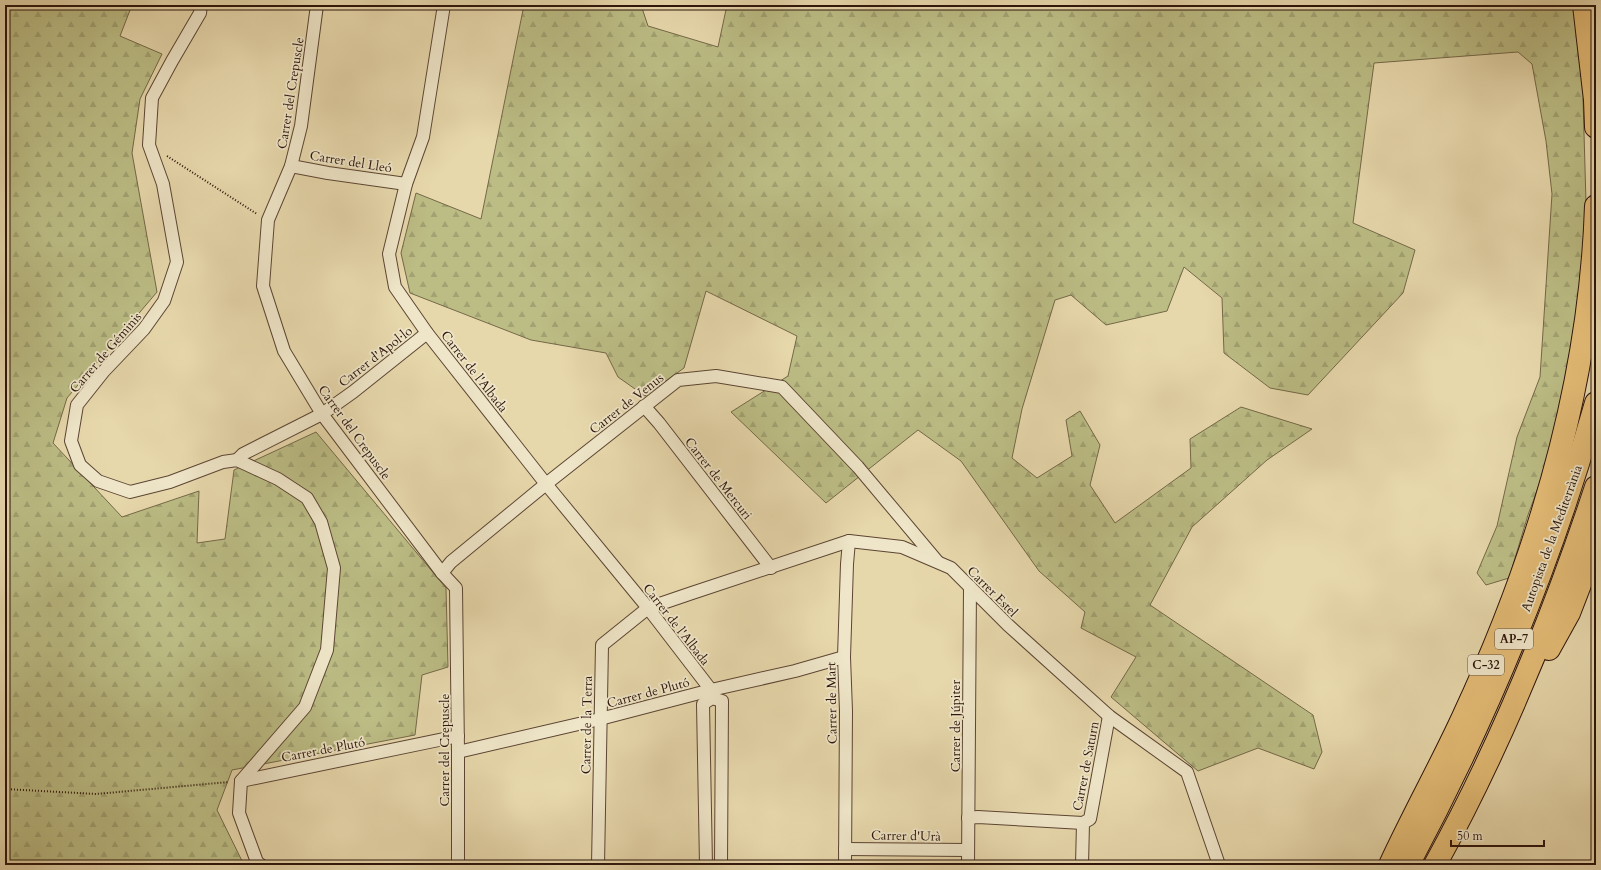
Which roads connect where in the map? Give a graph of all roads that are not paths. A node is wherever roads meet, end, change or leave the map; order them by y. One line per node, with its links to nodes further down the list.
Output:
1 (202, 5): 13 (street, Carrer de Géminis)
2 (317, 5): 6 (street, Carrer del Crepuscle)
3 (444, 5): 7 (street, Carrer de l'Albada)
4 (1584, 5): 5 (highway)
5 (1596, 127)
6 (292, 166): 7 (street, Carrer del Lleó); 12 (street, Carrer del Crepuscle)
7 (406, 184): 9 (street, Carrer de l'Albada)
8 (1596, 206): 44 (highway, C-32)
9 (428, 332): 12 (street, Carrer d'Apol·lo); 14 (street, Carrer de l'Albada)
10 (1596, 403): 45 (highway, Autopista de la Mediterrània / AP-7)
11 (644, 406): 14 (street, Carrer de Venus); 18 (street, Carrer de Venus); 19 (street, Carrer de Mercuri)
12 (322, 414): 13 (street, Carrer d'Apol·lo); 20 (street, Carrer del Crepuscle)
13 (237, 460): 30 (street)
14 (546, 484): 20 (street, Carrer de Venus); 22 (street, Carrer de l'Albada)
15 (1596, 487): 29 (highway, Autopista de la Mediterrània / AP-7)
16 (849, 541): 18 (street, Carrer Estel); 19 (street, Carrer Estel); 23 (street, Carrer de Mart)
17 (1596, 543): 29 (highway)
18 (938, 562): 21 (street, Carrer Estel)
19 (771, 568): 22 (street, Carrer Estel)
20 (442, 573): 27 (street, Carrer del Crepuscle)
21 (970, 587): 25 (street, Carrer Estel); 31 (street, Carrer de Júpiter)
22 (648, 608): 24 (street, Carrer de l'Albada); 26 (street, Carrer de la Terra)
23 (844, 657): 24 (street, Carrer de Plutó); 33 (street, Carrer de Mart)
24 (711, 694): 26 (street, Carrer de Plutó); 38 (street); 39 (street, Carrer de l'Albada)
25 (1109, 716): 32 (street, Carrer de Saturn); 43 (street, Carrer Estel)
26 (600, 719): 28 (street, Carrer de Plutó); 37 (street, Carrer de la Terra)
27 (458, 736): 28 (street, Carrer del Crepuscle); 30 (street, Carrer de Plutó)
28 (458, 752): 36 (street, Carrer del Crepuscle)
29 (1480, 777): 46 (highway, Autopista de la Mediterrània / AP-7)
30 (241, 781): 35 (street)
31 (968, 818): 32 (street); 34 (street, Carrer de Júpiter)
32 (1082, 823): 42 (street, Carrer de Saturn)
33 (845, 849): 34 (street, Carrer d'Urà); 40 (street, Carrer de Mart)
34 (968, 850): 41 (street, Carrer de Júpiter)
35 (261, 865)
36 (458, 865)
37 (598, 865)
38 (706, 865)
39 (721, 865)
40 (844, 865)
41 (968, 865)
42 (1082, 865)
43 (1217, 865)
44 (1390, 865)
45 (1408, 865)
46 (1435, 865)

